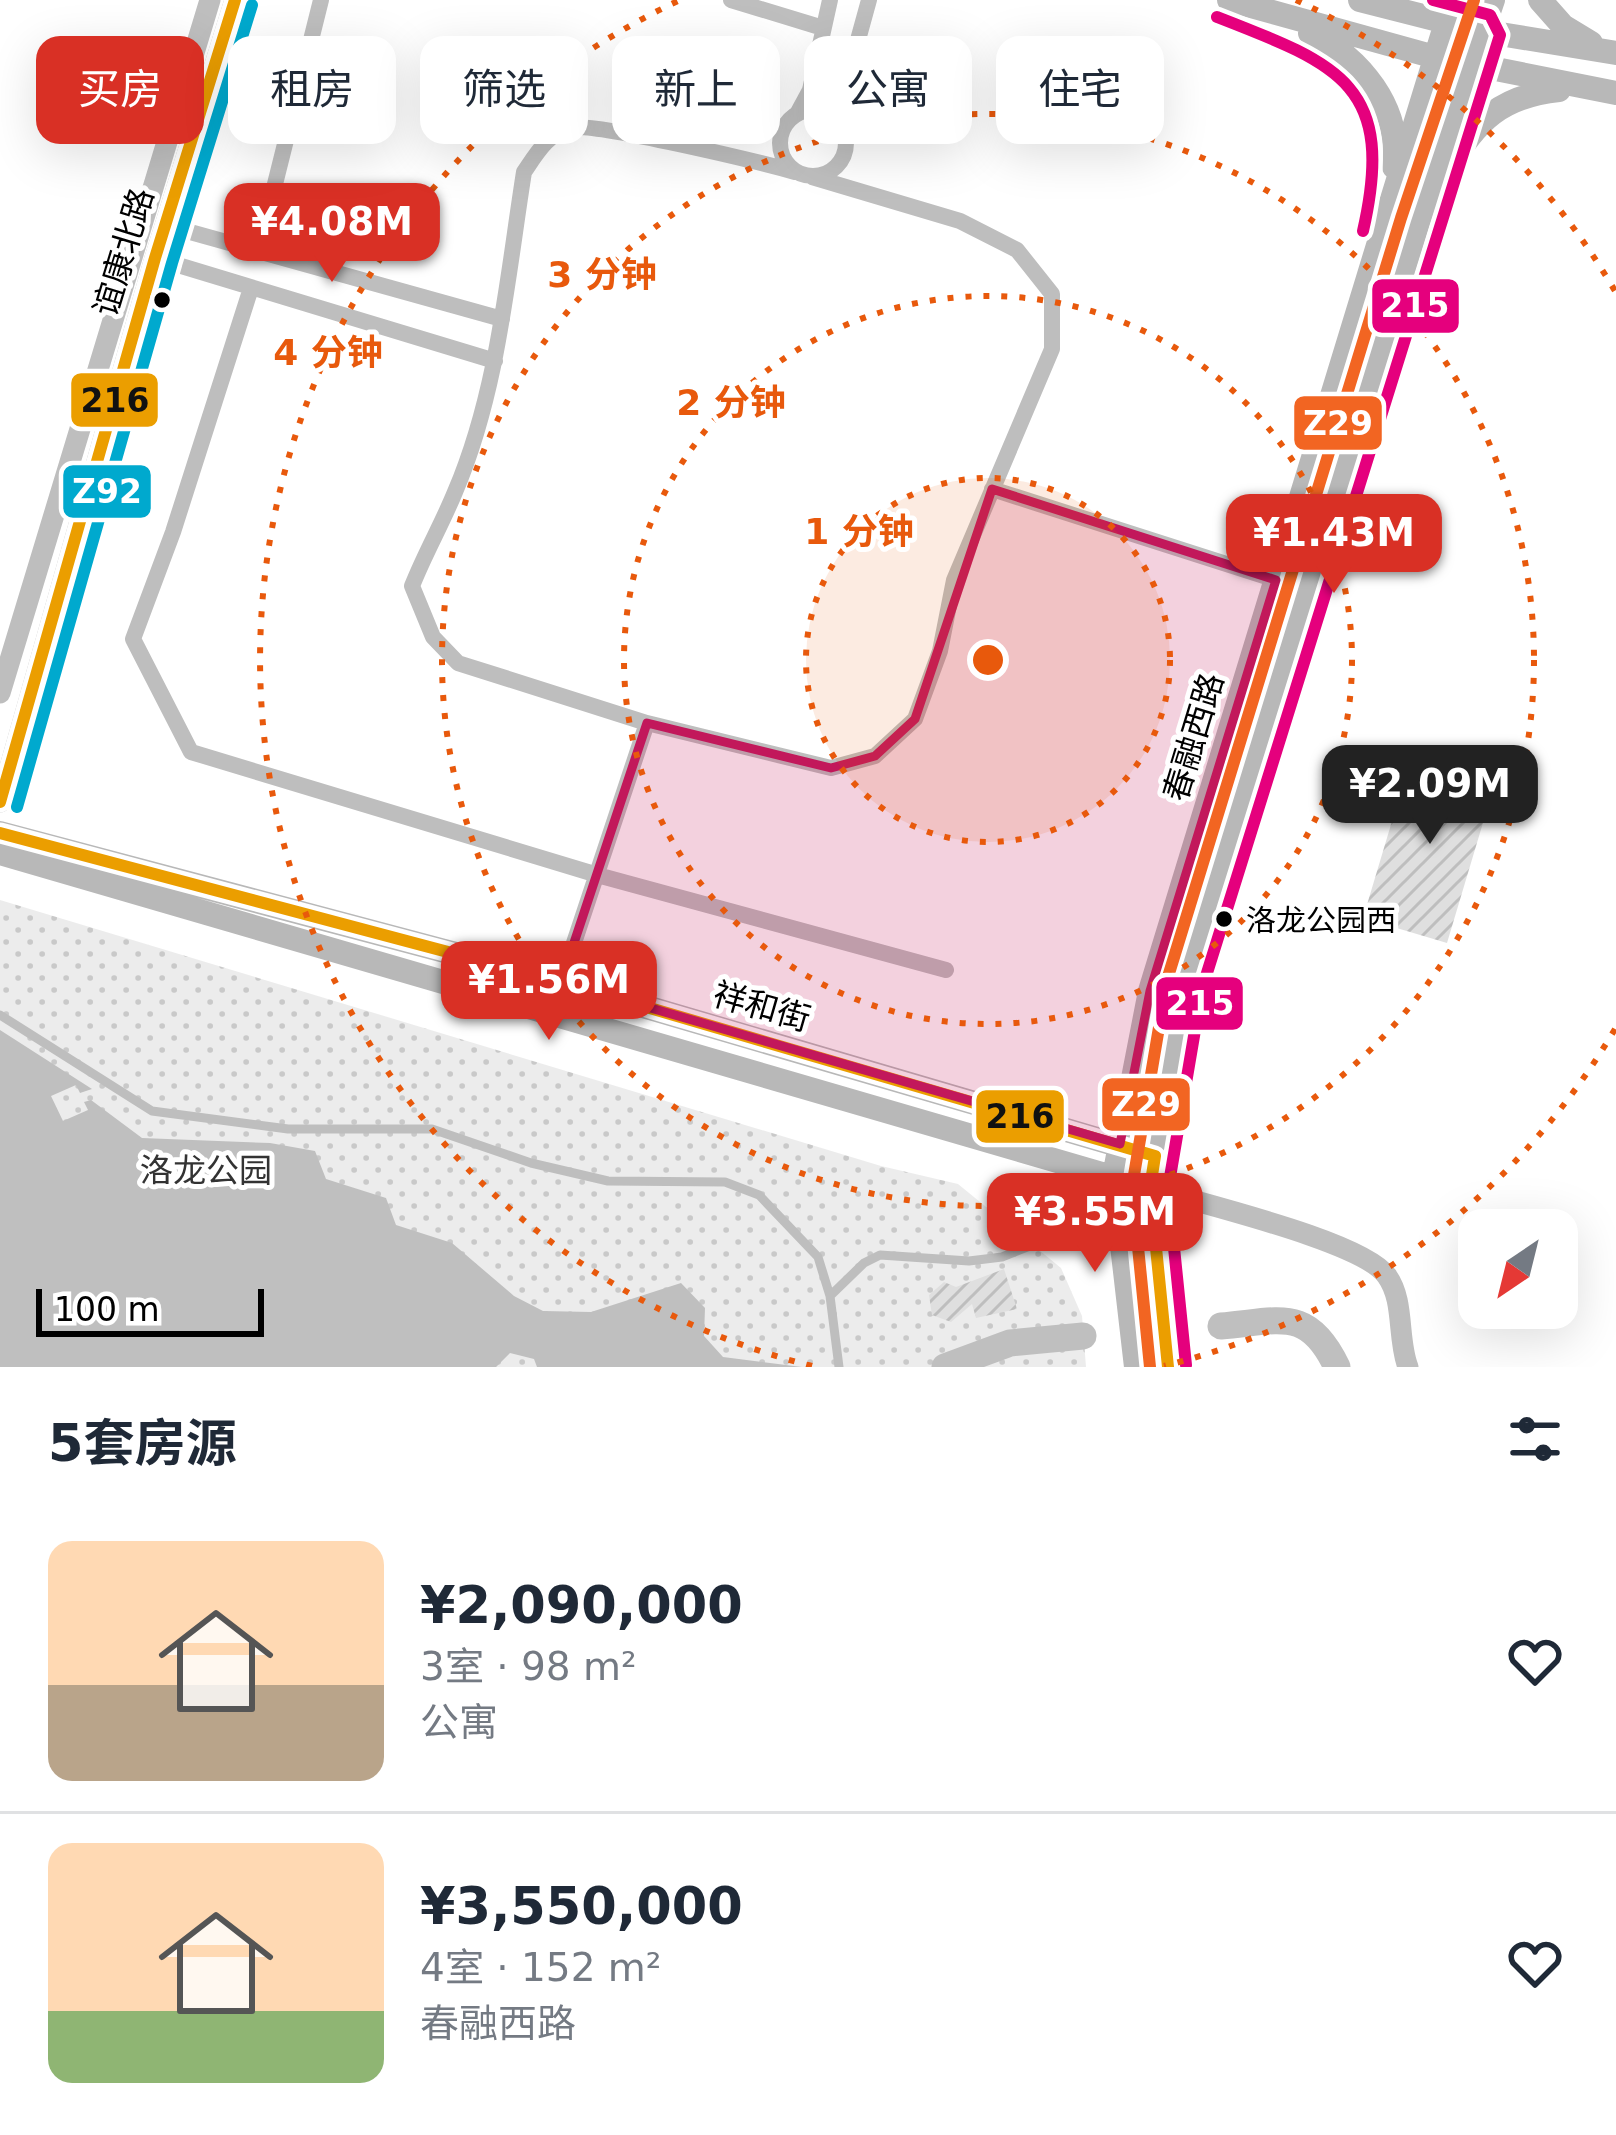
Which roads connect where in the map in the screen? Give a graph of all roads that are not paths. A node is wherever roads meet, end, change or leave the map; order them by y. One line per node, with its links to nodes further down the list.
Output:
1 (210, 0): 40 (street, 谊康北路)
2 (235, 0): 32 (street, 谊康北路)
3 (321, 0): 33 (street)
4 (731, 0): 12 (street)
5 (830, 0): 12 (street)
6 (869, 0): 14 (street)
7 (1227, 0): 16 (main road); 30 (main road)
8 (1360, 0): 11 (main road)
9 (1493, 0): 13 (main road, 春融西路)
10 (1540, 0): 15 (main road)
11 (1449, 12): 13 (main road); 16 (main road, 春融西路)
12 (823, 28): 21 (street)
13 (1482, 31): 15 (main road); 17 (main road, 春融西路)
14 (859, 36)
15 (1616, 52)
16 (1435, 58): 17 (main road); 30 (main road, 春融西路)
17 (1472, 66): 18 (main road); 31 (main road, 春融西路)
18 (1584, 87): 19 (main road); 31 (main road)
19 (1616, 93)
20 (804, 113): 21 (street)
21 (796, 114): 22 (street)
22 (780, 139)
23 (776, 144): 26 (street)
24 (779, 144): 28 (street)
25 (846, 144): 27 (street)
26 (751, 160): 28 (street); 36 (street)
27 (842, 161): 28 (street); 29 (street)
28 (804, 174): 29 (street)
29 (854, 193): 38 (street)
30 (1388, 212): 39 (main road, 春融西路)
31 (1418, 223): 50 (main road, 春融西路)
32 (165, 224): 33 (street); 34 (street, 谊康北路)
33 (258, 252): 36 (street)
34 (155, 258): 35 (street); 42 (street, 谊康北路)
35 (251, 288): 37 (street); 45 (street)
36 (502, 319): 37 (street)
37 (494, 361): 41 (street)
38 (992, 488): 39 (street); 41 (street)
39 (1276, 580): 49 (main road, 春融西路)
40 (0, 693)
41 (647, 723): 45 (street)
42 (0, 802)
43 (0, 833): 47 (main road, 祥和街)
44 (0, 853): 51 (main road, 祥和街)
45 (601, 876): 46 (street); 47 (street)
46 (946, 970)
47 (561, 982): 49 (main road, 祥和街)
48 (0, 1015): 54 (lane)
49 (1120, 1144): 50 (main road, 祥和街); 51 (main road, 春融西路)
50 (1155, 1156): 52 (main road, 春融西路)
51 (1114, 1176): 52 (main road, 祥和街); 56 (main road, 春融西路)
52 (1150, 1188): 57 (main road, 春融西路); 58 (street)
53 (1045, 1240): 54 (lane)
54 (830, 1296): 55 (lane)
55 (839, 1367)
56 (1136, 1367)
57 (1168, 1367)
58 (1408, 1367)

